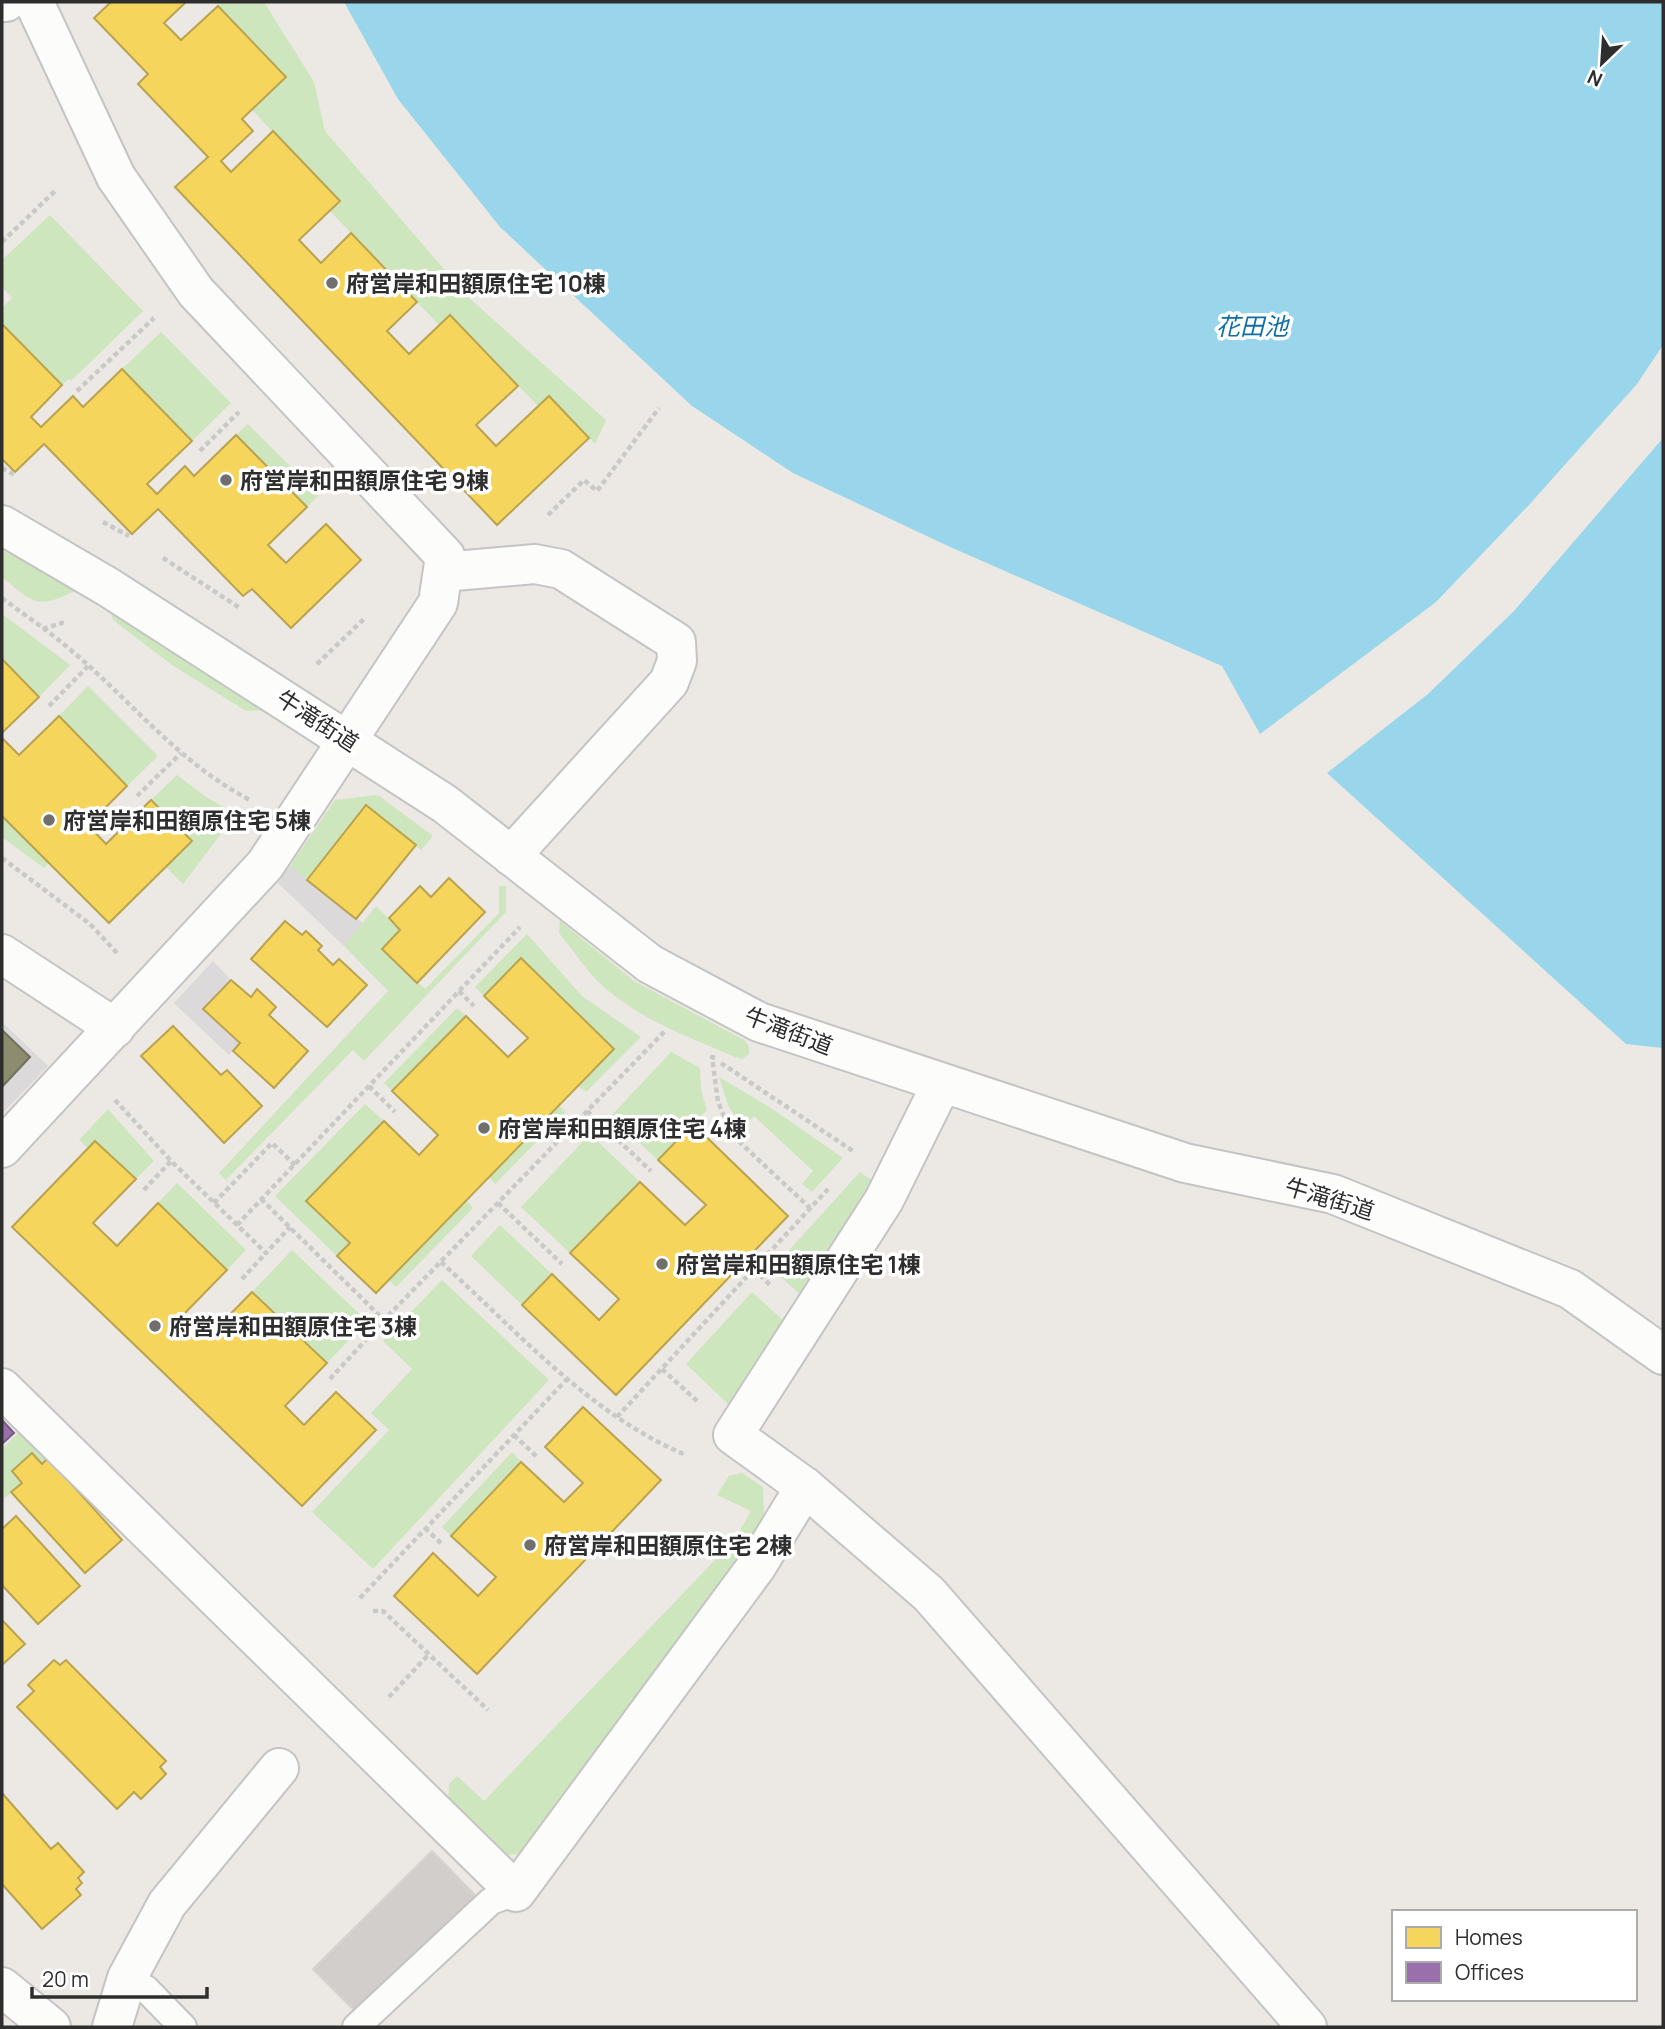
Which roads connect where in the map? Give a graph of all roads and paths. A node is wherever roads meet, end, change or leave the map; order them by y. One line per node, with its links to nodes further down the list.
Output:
1 (34, 2): 11 (street)
2 (56, 190): 3 (path)
3 (2, 242)
4 (158, 314): 5 (path)
5 (77, 391)
6 (659, 408): 9 (path)
7 (238, 413): 8 (path)
8 (200, 451)
9 (544, 519)
10 (2, 525): 17 (street, 牛滝街道)
11 (443, 572): 17 (street); 21 (street)
12 (2, 598): 14 (path)
13 (369, 613): 15 (path)
14 (88, 666): 16 (path); 18 (path)
15 (314, 667)
16 (49, 706)
17 (348, 739): 20 (street); 21 (street, 牛滝街道)
18 (181, 753): 19 (path); 20 (path)
19 (137, 796)
20 (294, 820): 25 (street)
21 (511, 856): 32 (street, 牛滝街道)
22 (2, 858): 25 (path)
23 (522, 926): 26 (path)
24 (2, 954): 28 (street)
25 (152, 987): 28 (street)
26 (459, 992): 27 (path); 33 (path)
27 (474, 1006)
28 (115, 1028): 31 (street)
29 (665, 1031): 34 (path)
30 (712, 1057): 45 (path)
31 (82, 1063): 36 (street); 37 (path)
32 (942, 1083): 53 (street, 牛滝街道); 61 (street)
33 (369, 1086): 35 (path); 38 (path)
34 (587, 1111): 39 (path); 44 (path)
35 (395, 1112)
36 (2, 1148)
37 (171, 1161): 41 (path); 43 (path)
38 (295, 1164): 42 (path); 43 (path)
39 (651, 1171)
40 (834, 1182): 45 (path)
41 (144, 1190)
42 (261, 1199): 46 (path); 47 (path)
43 (214, 1203): 46 (path)
44 (498, 1203): 49 (path); 50 (path)
45 (810, 1208): 57 (path)
46 (237, 1225): 48 (path)
47 (290, 1227): 48 (path); 52 (path)
48 (266, 1253): 51 (path)
49 (441, 1262): 52 (path); 54 (path)
50 (562, 1264)
51 (242, 1279)
52 (384, 1321): 55 (path)
53 (1663, 1355)
54 (568, 1378): 57 (path); 58 (path)
55 (330, 1379)
56 (2, 1388): 70 (street)
57 (617, 1418): 59 (path)
58 (514, 1435): 60 (path); 62 (path)
59 (688, 1456)
60 (537, 1457)
61 (805, 1487): 70 (street); 77 (street)
62 (425, 1528): 63 (path); 64 (path)
63 (443, 1545)
64 (360, 1598)
65 (373, 1611): 66 (path)
66 (429, 1654): 67 (path); 68 (path)
67 (384, 1703)
68 (488, 1710)
69 (279, 1768): 71 (street)
70 (516, 1892): 76 (lane)
71 (127, 1978): 74 (street); 75 (lane)
72 (2, 1987): 73 (street)
73 (51, 2027)
74 (112, 2027)
75 (183, 2027)
76 (356, 2027)
77 (1307, 2027)

